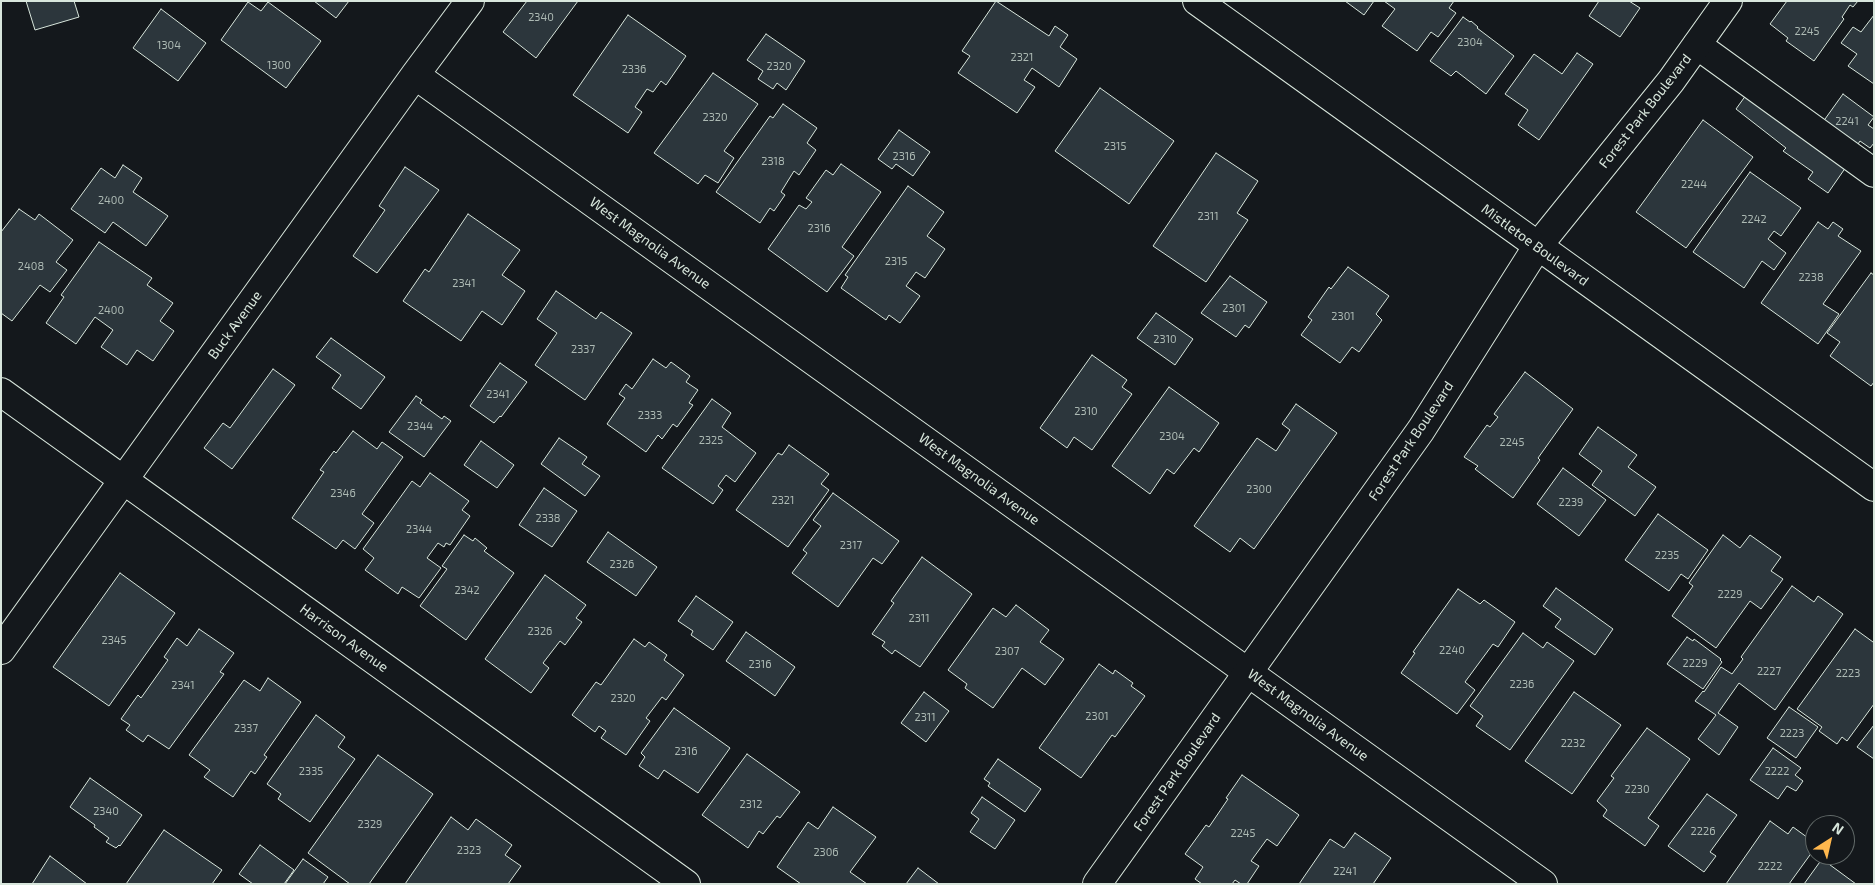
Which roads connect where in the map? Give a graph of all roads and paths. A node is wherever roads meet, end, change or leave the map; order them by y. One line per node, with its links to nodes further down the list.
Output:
1 (470, 1): 5 (street, Buck Avenue)
2 (1197, 1): 7 (street, Mistletoe Boulevard)
3 (1728, 1): 4 (street, Forest Park Boulevard)
4 (1697, 44): 6 (street); 7 (street, Forest Park Boulevard)
5 (415, 75): 9 (street, Buck Avenue); 12 (street, West Magnolia Avenue)
6 (1874, 173)
7 (1537, 247): 10 (street, Mistletoe Boulevard); 12 (street, Forest Park Boulevard)
8 (1, 392): 9 (street, Harrison Avenue)
9 (124, 480): 11 (street, Buck Avenue); 13 (street, Harrison Avenue)
10 (1874, 487)
11 (1, 650)
12 (1248, 672): 14 (street, Forest Park Boulevard); 15 (street, West Magnolia Avenue)
13 (686, 884)
14 (1097, 884)
15 (1543, 884)

